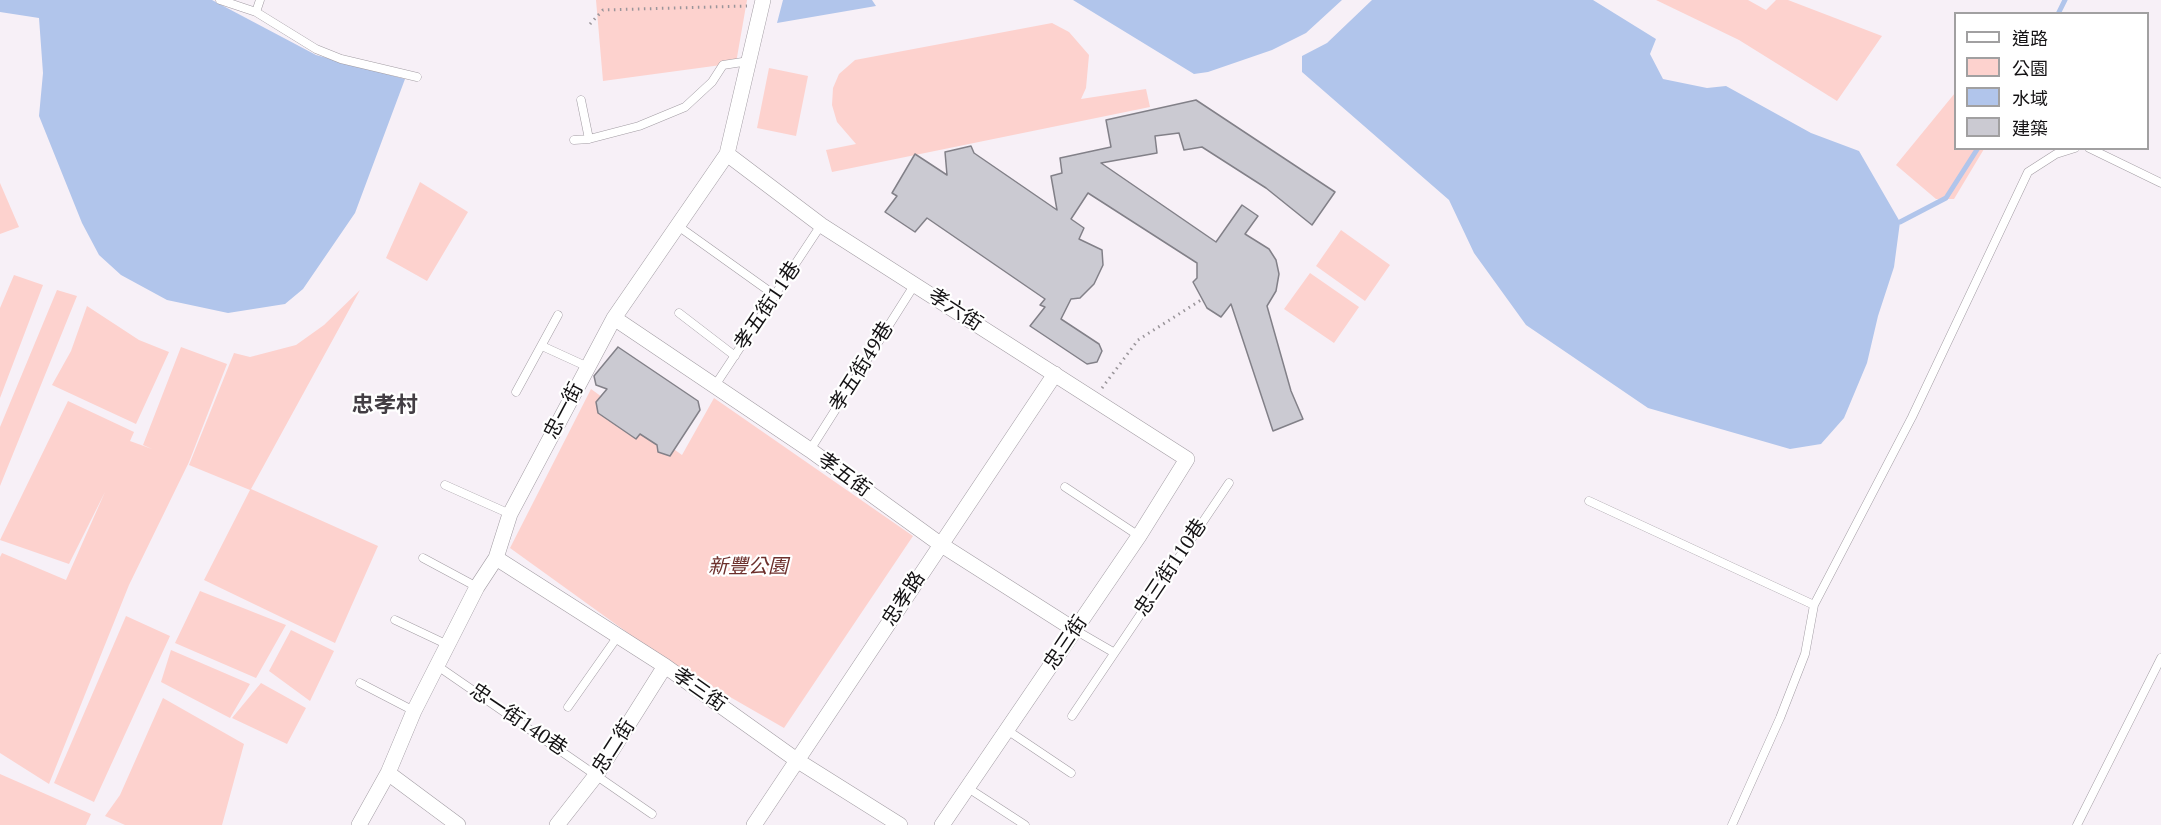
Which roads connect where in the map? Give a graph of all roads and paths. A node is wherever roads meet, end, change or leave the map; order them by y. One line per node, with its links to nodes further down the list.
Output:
1 (220, 0): 4 (lane)
2 (261, 0): 4 (lane)
3 (763, 3): 5 (path); 6 (street, 忠一街)
4 (256, 12): 7 (lane)
5 (590, 24)
6 (749, 61): 9 (lane); 13 (street, 忠一街)
7 (417, 77)
8 (581, 100): 9 (lane)
9 (589, 139): 10 (lane)
10 (574, 140)
11 (2069, 150): 42 (lane)
12 (2093, 150): 14 (lane)
13 (727, 154): 15 (street, 孝六街); 16 (street, 忠一街)
14 (2161, 183)
15 (821, 225): 17 (street, 孝六街); 18 (lane, 孝五街11巷)
16 (678, 226): 18 (lane); 22 (street, 忠一街)
17 (915, 284): 26 (street, 孝六街); 30 (lane, 孝五街49巷)
18 (776, 296): 24 (lane, 孝五街11巷)
19 (1201, 300): 29 (path)
20 (679, 313): 24 (lane)
21 (558, 315): 23 (lane)
22 (614, 318): 25 (street, 忠一街); 27 (street, 孝五街)
23 (542, 346): 25 (lane); 28 (lane)
24 (735, 356): 27 (lane, 孝五街11巷)
25 (588, 367): 36 (street, 忠一街)
26 (1054, 374): 29 (street, 孝六街); 38 (street, 忠孝路)
27 (714, 387): 30 (street, 孝五街)
28 (516, 392)
29 (1094, 399): 31 (street, 孝六街)
30 (810, 450): 38 (street, 孝五街)
31 (1187, 459): 37 (street, 忠三街)
32 (1229, 483): 47 (lane, 忠三街110巷)
33 (445, 485): 36 (lane)
34 (1065, 487): 37 (lane)
35 (1589, 501): 42 (lane)
36 (510, 514): 40 (street, 忠一街)
37 (1139, 536): 44 (street, 忠三街)
38 (939, 544): 44 (street, 孝五街); 56 (street, 忠孝路)
39 (423, 558): 41 (lane)
40 (495, 558): 41 (street, 忠一街); 45 (street, 孝三街)
41 (477, 587): 46 (street, 忠一街)
42 (1814, 605): 69 (lane)
43 (394, 620): 46 (lane)
44 (1075, 630): 47 (lane); 55 (street, 忠三街)
45 (618, 636): 49 (street, 孝三街); 52 (lane)
46 (448, 645): 50 (street, 忠一街)
47 (1113, 652): 54 (lane, 忠三街110巷)
48 (2161, 658): 70 (lane)
49 (666, 666): 56 (street, 孝三街); 59 (street, 忠二街)
50 (438, 667): 53 (street, 忠一街); 59 (lane, 忠一街140巷)
51 (360, 683): 53 (lane)
52 (568, 707)
53 (414, 711): 57 (street, 忠一街)
54 (1072, 716)
55 (1007, 730): 58 (lane); 60 (street, 忠三街)
56 (798, 761): 62 (street, 孝三街); 66 (street, 忠孝路)
57 (388, 772): 63 (street, 忠一街); 64 (street)
58 (1071, 773)
59 (597, 774): 61 (lane, 忠一街140巷); 65 (street, 忠二街)
60 (968, 788): 67 (street, 忠三街); 68 (lane)
61 (652, 814)
62 (890, 822)
63 (359, 825)
64 (458, 825)
65 (557, 825)
66 (754, 825)
67 (942, 825)
68 (1025, 825)
69 (1732, 825)
70 (2077, 825)

